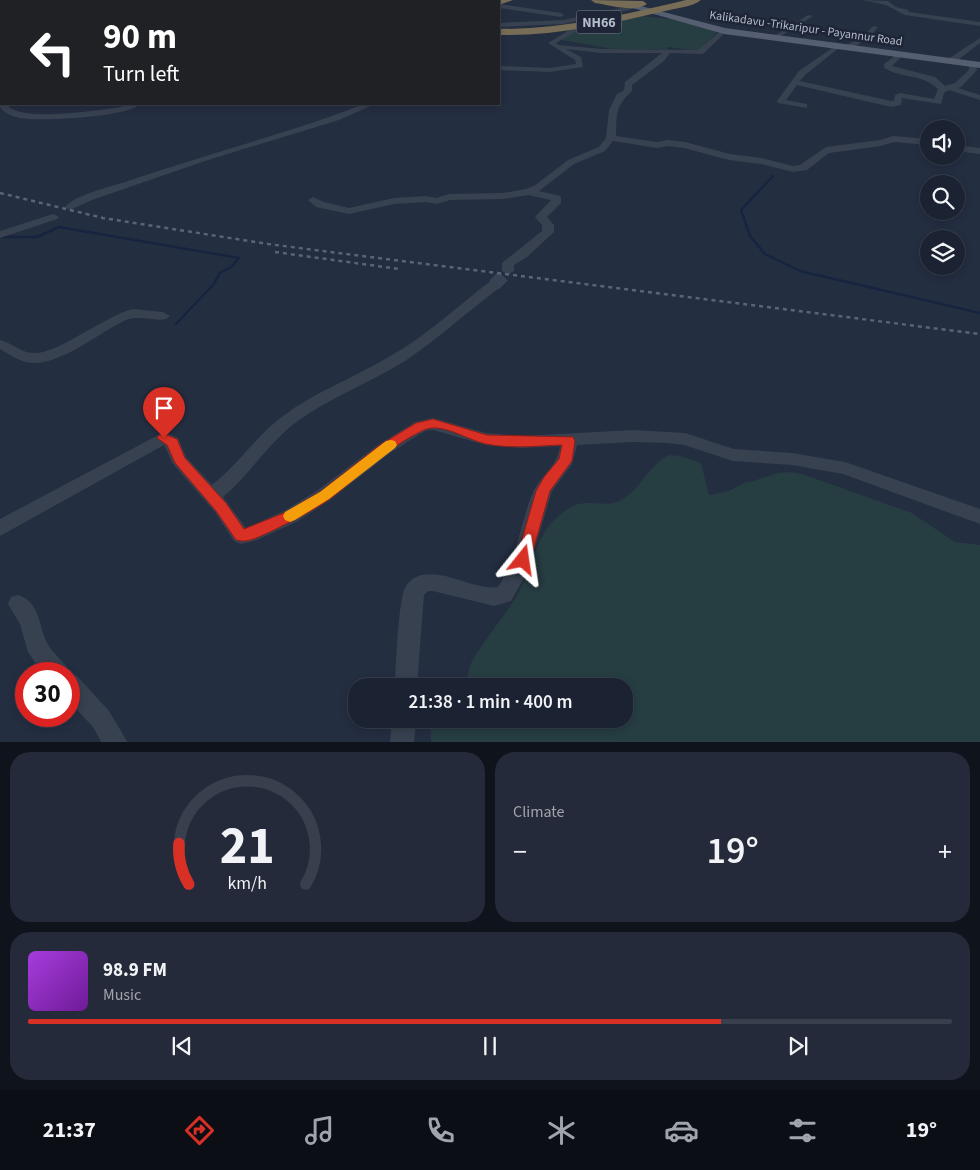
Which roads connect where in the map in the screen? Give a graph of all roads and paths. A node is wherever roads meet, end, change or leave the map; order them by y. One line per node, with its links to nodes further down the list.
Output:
1 (594, 0): 6 (highway, NH66)
2 (663, 0): 6 (highway, NH66)
3 (697, 0): 7 (highway, NH66)
4 (865, 0): 10 (street)
5 (500, 6): 9 (street)
6 (634, 6): 7 (main road, Kalikadavu -Trikaripur - Payannur Road); 9 (street)
7 (652, 11): 12 (highway, NH66); 14 (main road, Kalikadavu -Trikaripur - Payannur Road)
8 (810, 16): 16 (street)
9 (585, 18): 11 (street)
10 (980, 24)
11 (500, 25)
12 (574, 27): 15 (highway, NH66); 19 (street)
13 (875, 27): 18 (street)
14 (724, 30): 16 (main road, Kalikadavu -Trikaripur - Payannur Road); 20 (street)
15 (500, 32)
16 (774, 38): 18 (main road, Kalikadavu -Trikaripur - Payannur Road)
17 (980, 40): 22 (street)
18 (842, 47): 21 (main road, Kalikadavu -Trikaripur - Payannur Road); 25 (street)
19 (560, 48): 20 (street); 24 (street)
20 (668, 51): 32 (street)
21 (900, 54): 22 (main road, Kalikadavu -Trikaripur - Payannur Road); 26 (street)
22 (951, 61): 23 (main road, Kalikadavu -Trikaripur - Payannur Road)
23 (976, 64): 26 (street)
24 (500, 68)
25 (794, 82): 26 (street); 31 (street)
26 (947, 88): 27 (street)
27 (980, 98)
28 (136, 105): 30 (street)
29 (368, 105): 38 (street)
30 (3, 106)
31 (804, 106)
32 (610, 138): 33 (street); 36 (street)
33 (920, 141)
34 (965, 149): 35 (street)
35 (980, 151)
36 (528, 192): 37 (street); 41 (street)
37 (313, 200)
38 (70, 207)
39 (53, 216): 40 (street)
40 (1, 235)
41 (508, 270)
42 (494, 285): 46 (street)
43 (163, 316): 44 (street)
44 (0, 344)
45 (569, 441): 46 (street); 47 (street); 51 (street)
46 (212, 496): 48 (street)
47 (980, 517)
48 (0, 528)
49 (18, 604): 50 (street)
50 (47, 662)
51 (406, 678)
52 (80, 696): 54 (street)
53 (403, 728): 55 (street)
54 (116, 742)
55 (402, 742)

